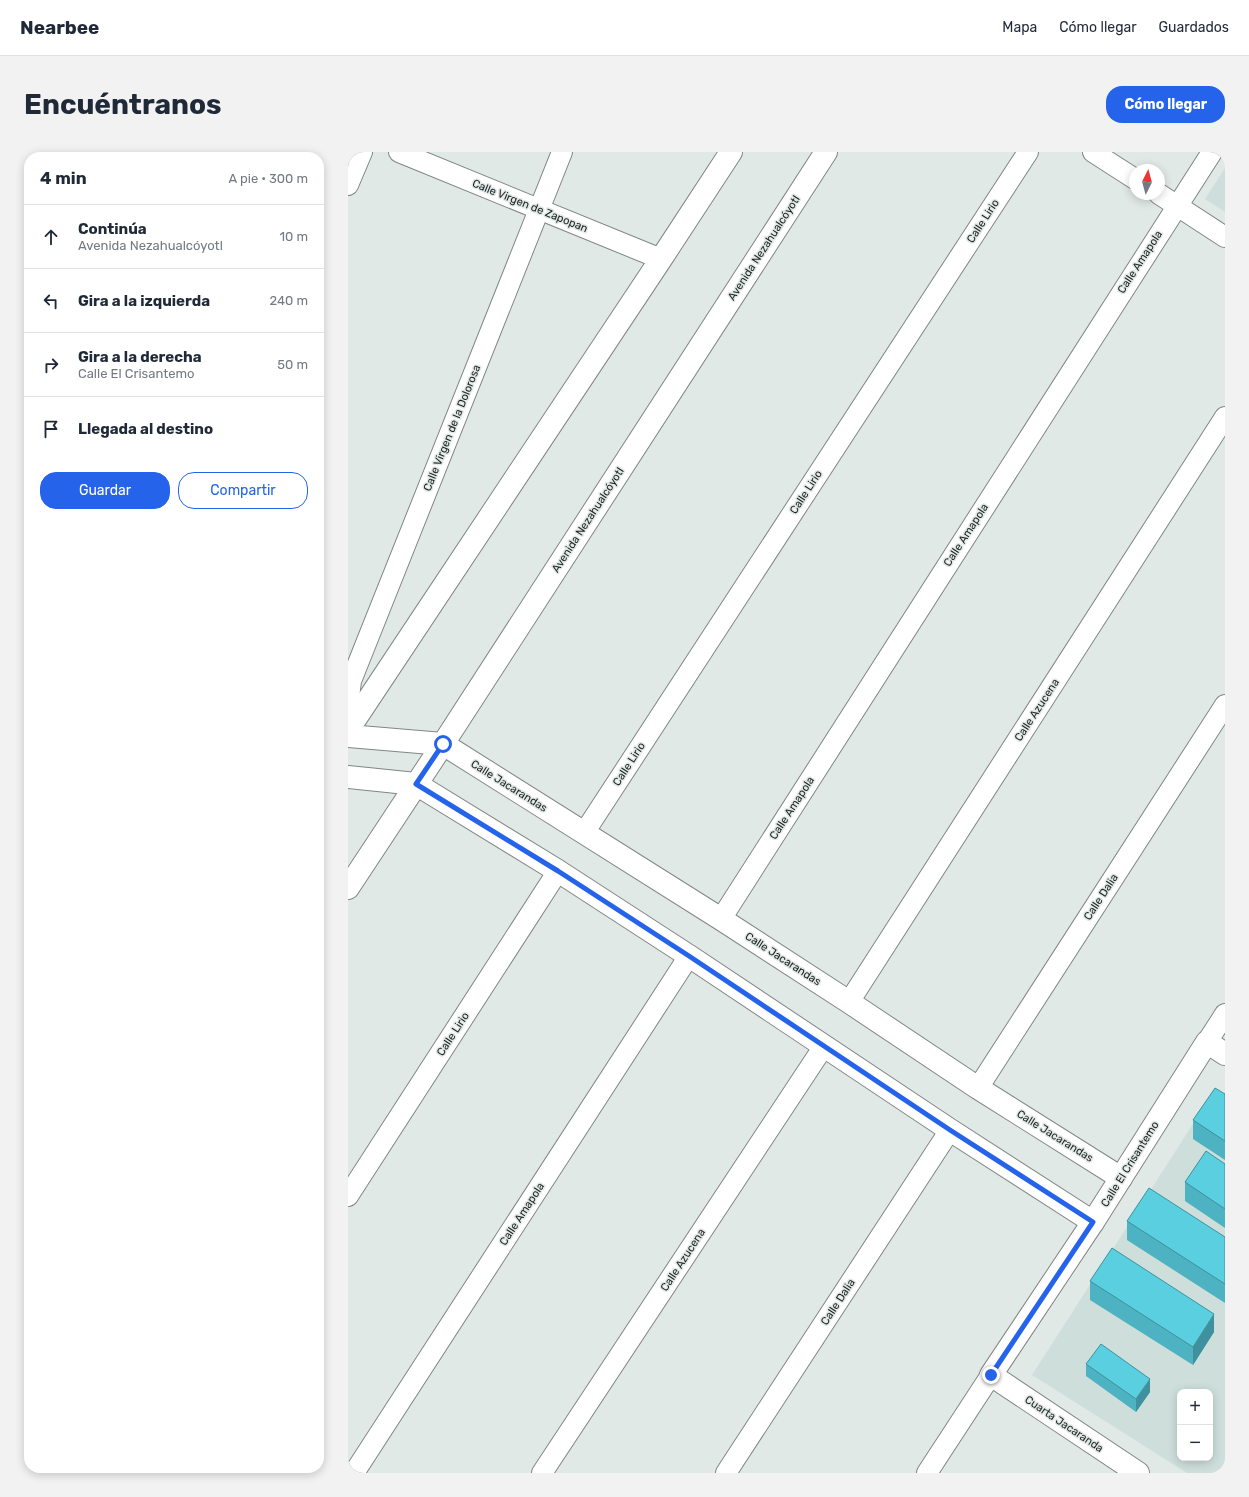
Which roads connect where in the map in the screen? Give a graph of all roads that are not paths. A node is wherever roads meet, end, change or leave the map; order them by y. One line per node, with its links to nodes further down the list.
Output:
1 (362, 152): 10 (street)
2 (399, 152): 13 (street, Calle Virgen de Zapopan)
3 (562, 152): 13 (street, Calle Virgen de la Dolorosa)
4 (731, 152): 15 (main road)
5 (826, 152): 21 (main road, Avenida Nezahualcóyotl)
6 (1028, 152): 24 (street, Calle Lirio)
7 (1093, 152): 9 (street)
8 (1212, 152): 12 (street, Calle Amapola)
9 (1129, 175)
10 (348, 185)
11 (1165, 198): 12 (street)
12 (1176, 205): 14 (street); 27 (street, Calle Amapola)
13 (539, 209): 15 (street, Calle Virgen de Zapopan); 18 (street, Calle Virgen de la Dolorosa)
14 (1225, 237)
15 (662, 259): 19 (main road)
16 (1225, 417): 29 (street, Calle Azucena)
17 (1225, 705): 34 (street, Calle Dalia)
18 (348, 706)
19 (348, 730)
20 (348, 736): 21 (main road)
21 (443, 744): 23 (main road, Avenida Nezahualcóyotl); 24 (main road, Calle Jacarandas)
22 (348, 777): 23 (main road)
23 (416, 784): 25 (main road); 26 (main road, Avenida Nezahualcóyotl)
24 (584, 833): 27 (main road, Calle Jacarandas)
25 (558, 871): 28 (main road); 37 (street, Calle Lirio)
26 (348, 888)
27 (721, 918): 29 (main road, Calle Jacarandas)
28 (689, 956): 32 (main road); 41 (street, Calle Amapola)
29 (850, 1002): 34 (main road, Calle Jacarandas)
30 (1225, 1014): 31 (street, Calle El Crisantemo)
31 (1207, 1042): 33 (main road); 36 (main road, Calle El Crisantemo)
32 (824, 1046): 35 (main road); 42 (street, Calle Azucena)
33 (1225, 1054)
34 (978, 1088): 36 (main road, Calle Jacarandas)
35 (950, 1130): 38 (main road); 43 (street, Calle Dalia)
36 (1121, 1178): 38 (main road, Calle El Crisantemo)
37 (348, 1196)
38 (1093, 1222): 39 (main road, Calle El Crisantemo)
39 (991, 1375): 40 (main road, Cuarta Jacaranda); 44 (street, Calle El Crisantemo)
40 (1133, 1472)
41 (354, 1473)
42 (542, 1473)
43 (726, 1473)
44 (927, 1473)

